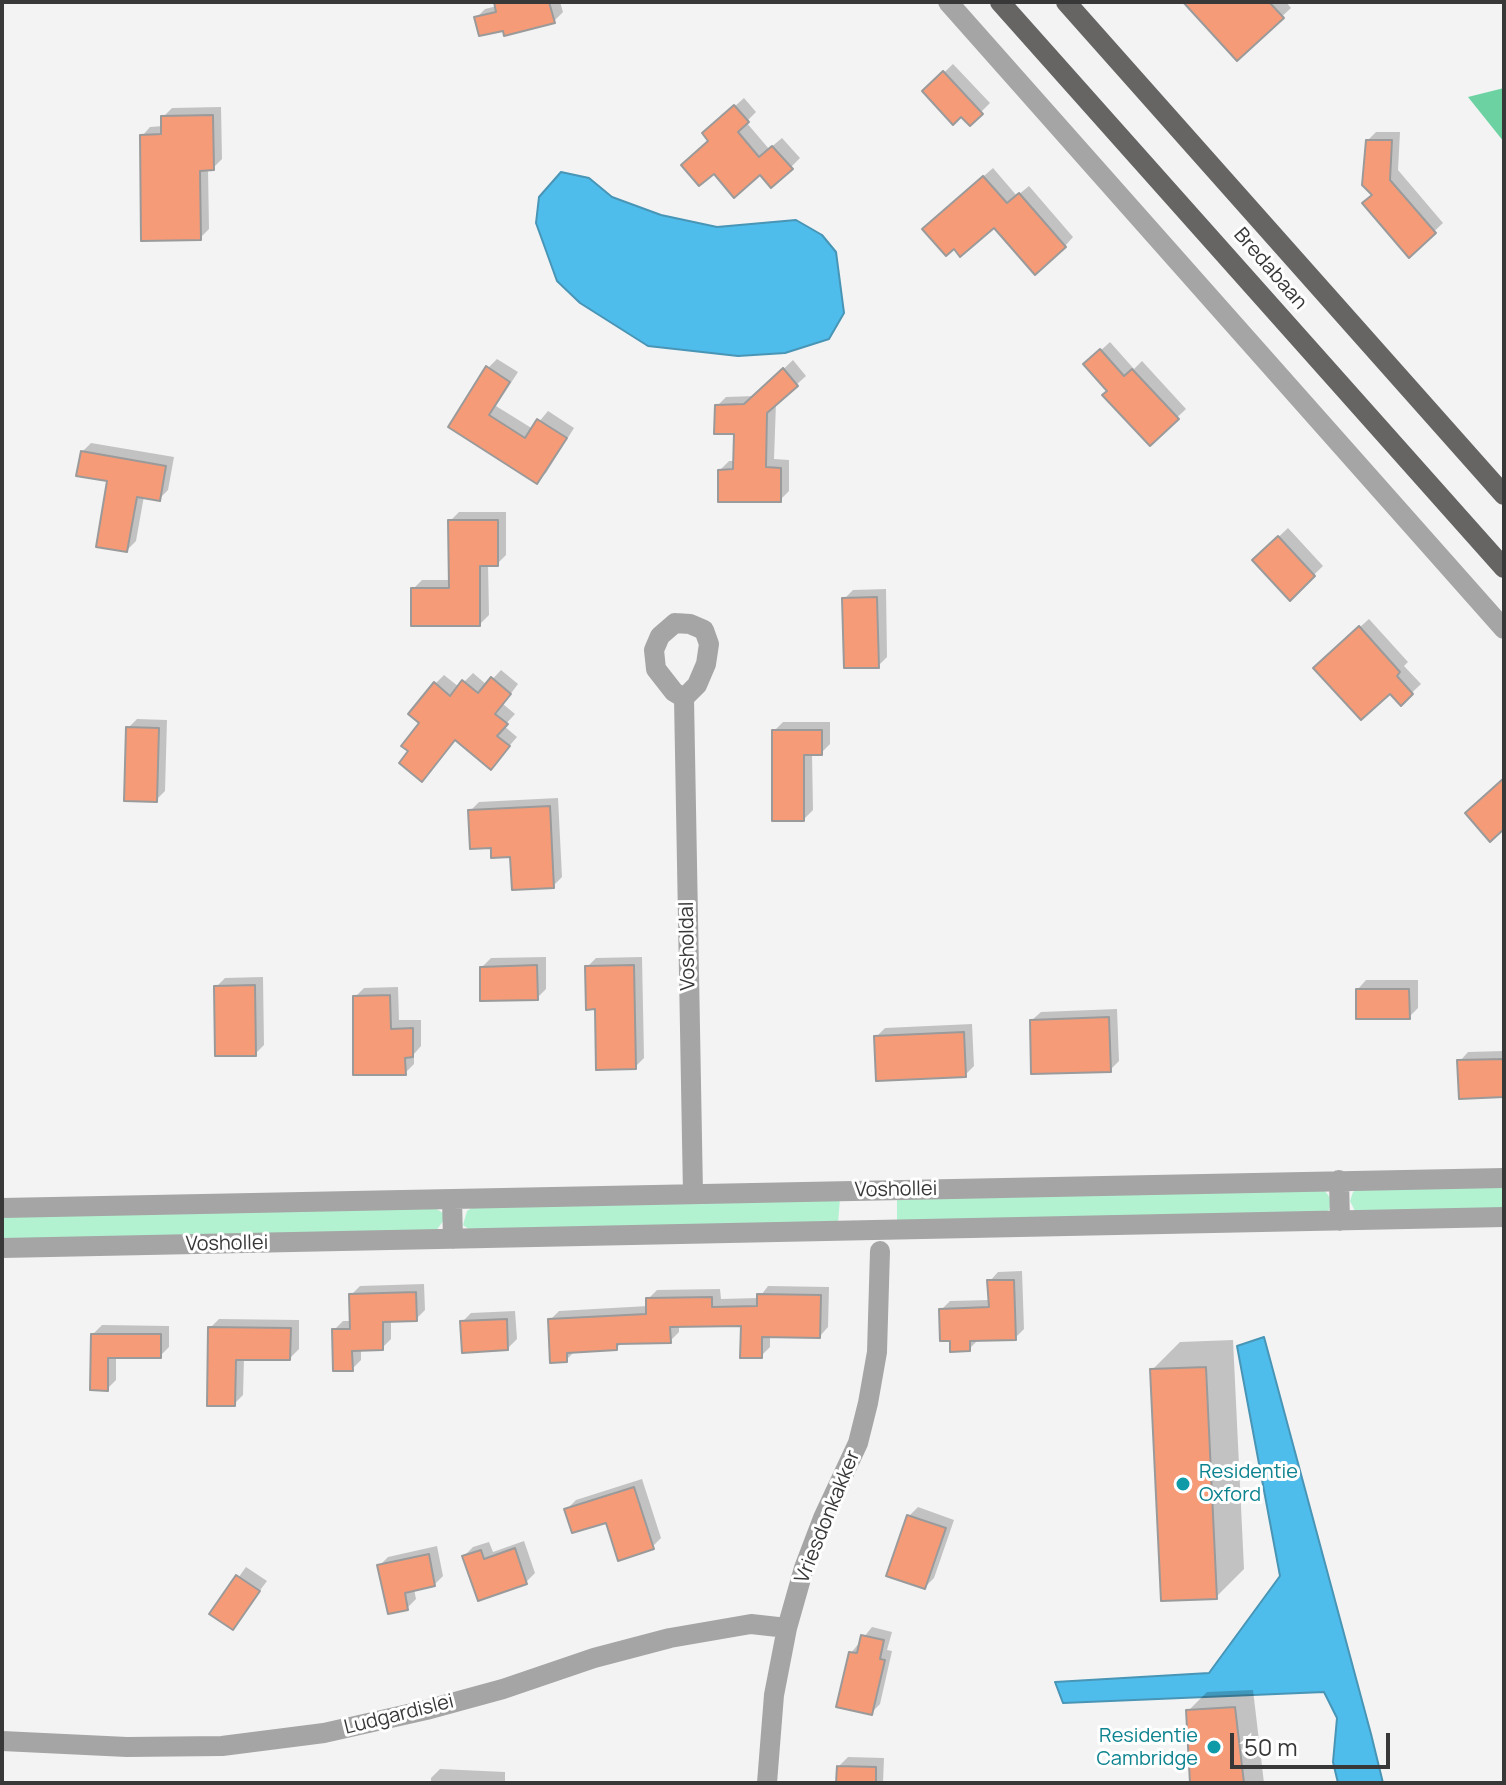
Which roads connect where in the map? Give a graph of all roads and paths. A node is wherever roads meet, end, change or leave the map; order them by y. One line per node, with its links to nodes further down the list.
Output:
1 (948, 2): 6 (street)
2 (1000, 2): 5 (main road, Bredabaan)
3 (1066, 2): 4 (main road, Bredabaan)
4 (1504, 495)
5 (1504, 568)
6 (1504, 629)
7 (684, 698): 10 (street, Vosholdal)
8 (1504, 1178): 9 (street, Voshollei)
9 (1339, 1180): 10 (street, Voshollei); 14 (street)
10 (693, 1194): 11 (street, Voshollei)
11 (452, 1200): 12 (street, Voshollei); 15 (street)
12 (2, 1208)
13 (1504, 1217): 14 (street, Voshollei)
14 (1340, 1221): 15 (street, Voshollei)
15 (453, 1239): 16 (street, Voshollei)
16 (2, 1248)
17 (880, 1251): 18 (street, Vriesdonkakker)
18 (787, 1628): 19 (street, Ludgardislei); 20 (street, Vriesdonkakker)
19 (2, 1741)
20 (767, 1783)

